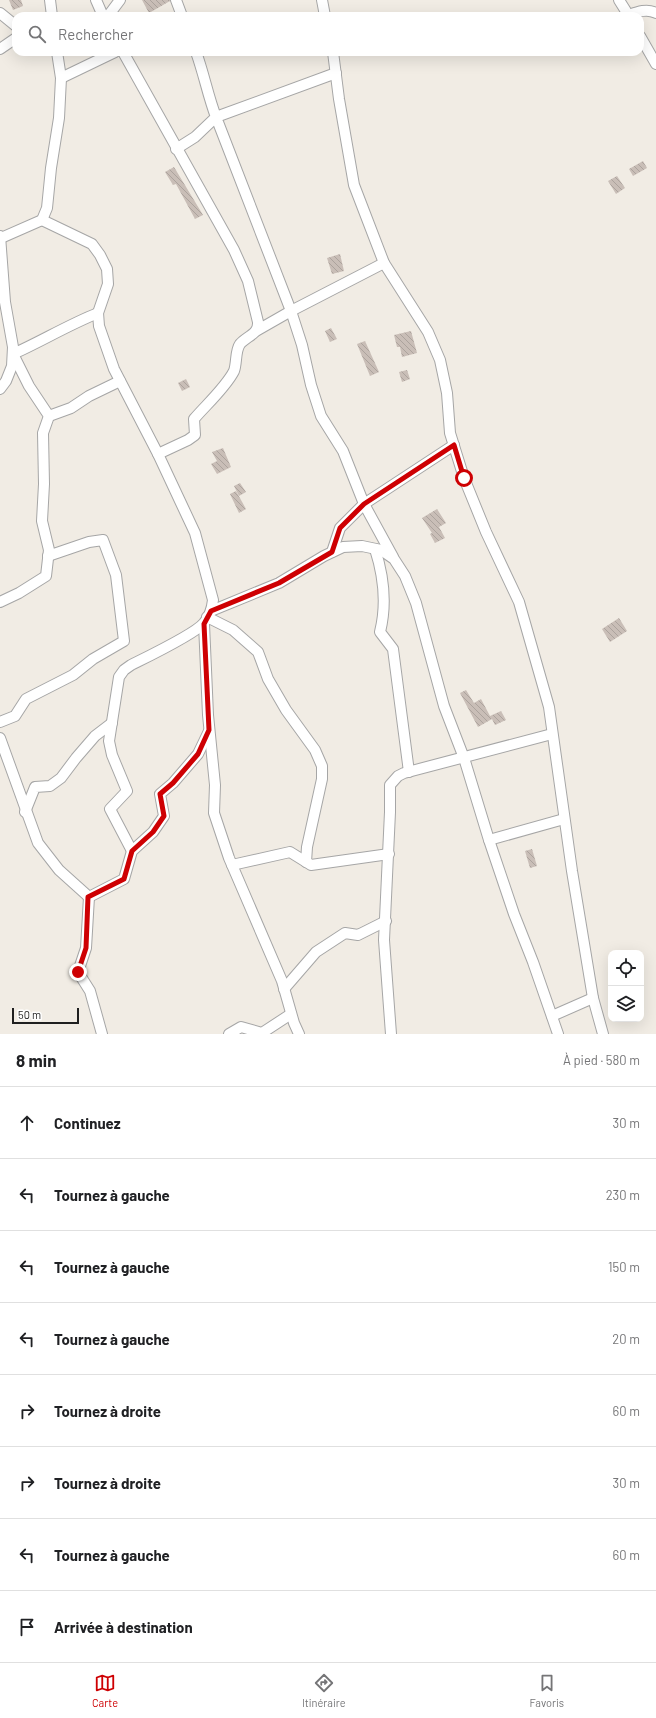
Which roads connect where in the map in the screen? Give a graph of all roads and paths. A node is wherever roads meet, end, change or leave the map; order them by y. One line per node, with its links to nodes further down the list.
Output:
1 (50, 0): 7 (street)
2 (96, 0): 8 (street)
3 (120, 0): 9 (street)
4 (176, 0): 10 (street)
5 (322, 0): 11 (street)
6 (619, 0): 12 (street)
7 (52, 12)
8 (101, 12)
9 (111, 12)
10 (180, 12)
11 (324, 12)
12 (626, 12)
13 (639, 12): 15 (street)
14 (0, 13): 16 (street)
15 (656, 13)
16 (12, 23)
17 (12, 41): 19 (street)
18 (644, 43): 25 (street)
19 (0, 49)
20 (58, 56): 27 (street)
21 (107, 56): 27 (street)
22 (125, 56): 29 (street)
23 (197, 56): 28 (street)
24 (334, 56): 26 (street)
25 (656, 64)
26 (336, 73): 28 (street); 32 (street)
27 (61, 78): 30 (street)
28 (216, 117): 29 (street); 33 (street)
29 (176, 149): 35 (street)
30 (42, 220): 31 (street); 34 (street)
31 (0, 237): 36 (street)
32 (384, 264): 33 (street); 40 (street)
33 (291, 311): 35 (street); 42 (street)
34 (98, 313): 36 (street); 37 (street)
35 (256, 331): 41 (street)
36 (13, 354): 38 (street); 39 (street)
37 (120, 381): 39 (street); 41 (street)
38 (0, 389)
39 (49, 416): 45 (street)
40 (454, 445): 42 (street); 52 (street)
41 (158, 454): 48 (street)
42 (364, 504): 44 (street); 46 (street)
43 (375, 549): 44 (street); 46 (street); 55 (street)
44 (332, 552): 48 (street)
45 (48, 556): 47 (street); 49 (street)
46 (394, 559): 54 (street)
47 (0, 602)
48 (207, 618): 50 (street); 51 (street); 61 (street)
49 (0, 722)
50 (112, 723): 56 (street); 59 (street)
51 (209, 730): 59 (street); 62 (street)
52 (552, 734): 54 (street); 57 (street)
53 (0, 738): 56 (street)
54 (464, 758): 55 (street); 58 (street)
55 (409, 772): 60 (street)
56 (26, 812): 63 (street)
57 (564, 819): 58 (street); 66 (street)
58 (489, 840): 68 (street)
59 (132, 851): 63 (street)
60 (389, 854): 61 (street); 64 (street)
61 (306, 862): 62 (street)
62 (232, 865): 65 (street)
63 (88, 897): 70 (street)
64 (386, 921): 65 (street); 73 (street)
65 (284, 989): 67 (street)
66 (593, 998): 68 (street); 74 (street)
67 (291, 1014): 71 (street); 72 (street)
68 (552, 1016): 69 (street)
69 (555, 1033)
70 (102, 1034)
71 (229, 1034)
72 (299, 1034)
73 (391, 1034)
74 (603, 1034)

